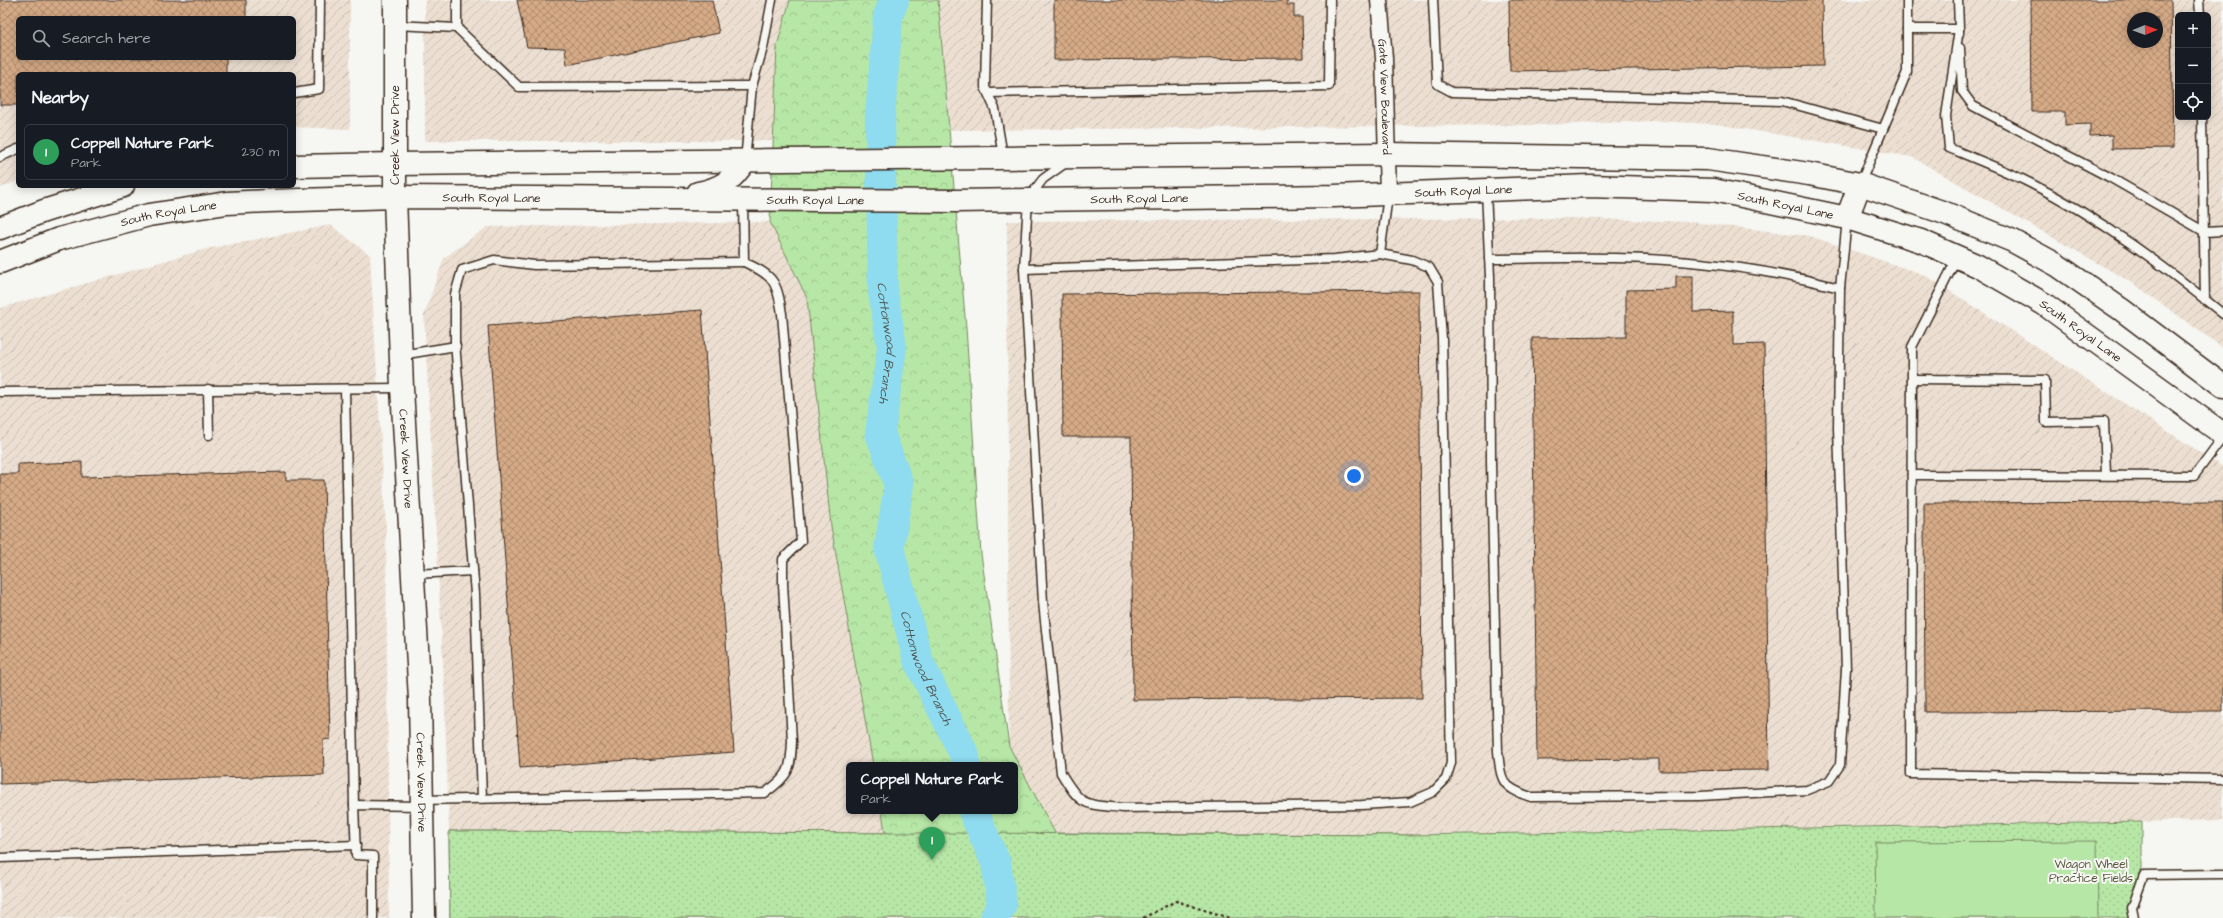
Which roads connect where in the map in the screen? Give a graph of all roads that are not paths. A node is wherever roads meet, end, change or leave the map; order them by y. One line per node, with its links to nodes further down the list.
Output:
1 (320, 0): 18 (lane)
2 (395, 0): 13 (main road, Creek View Drive)
3 (457, 0): 14 (lane)
4 (772, 0): 17 (lane)
5 (987, 0): 19 (lane)
6 (1330, 0): 19 (lane)
7 (1379, 0): 23 (street, Gate View Boulevard)
8 (1433, 0): 21 (lane)
9 (1907, 0): 15 (lane)
10 (1958, 0): 16 (lane)
11 (2199, 0): 12 (lane)
12 (2200, 12)
13 (394, 24): 14 (lane); 28 (main road, Creek View Drive)
14 (457, 28): 17 (lane)
15 (1907, 29): 16 (lane); 21 (lane)
16 (1959, 29): 41 (lane); 49 (lane)
17 (752, 86): 27 (lane)
18 (296, 93)
19 (988, 93): 25 (lane)
20 (2202, 120): 41 (lane)
21 (1883, 129): 30 (lane)
22 (16, 150): 24 (lane)
23 (1388, 154): 26 (main road); 30 (main road); 33 (street, Gate View Boulevard)
24 (0, 157)
25 (1003, 158): 26 (main road); 27 (main road)
26 (1074, 158): 37 (lane)
27 (745, 161): 28 (main road); 35 (main road)
28 (395, 164): 29 (main road); 34 (main road, Creek View Drive)
29 (296, 166)
30 (1860, 184): 38 (main road); 54 (main road)
31 (116, 188): 39 (main road)
32 (1486, 190): 33 (main road, South Royal Lane); 38 (main road, South Royal Lane); 44 (lane)
33 (1388, 193): 37 (main road, South Royal Lane); 42 (lane)
34 (395, 198): 35 (main road, South Royal Lane); 45 (main road, South Royal Lane); 52 (main road, Creek View Drive)
35 (673, 198): 36 (main road, South Royal Lane)
36 (743, 198): 37 (main road, South Royal Lane); 46 (lane)
37 (1028, 199): 47 (lane)
38 (1847, 218): 43 (main road, South Royal Lane); 48 (lane)
39 (0, 228)
40 (2223, 231): 41 (lane)
41 (2205, 232): 49 (lane)
42 (1380, 254): 47 (lane); 47 (lane)
43 (1958, 257): 53 (lane); 60 (main road, South Royal Lane)
44 (1490, 259): 48 (lane); 48 (lane)
45 (0, 262)
46 (744, 262): 51 (lane); 66 (lane)
47 (1024, 269)
48 (1840, 288)
49 (2205, 300): 50 (lane)
50 (2223, 314)
51 (456, 346): 52 (lane); 63 (lane)
52 (401, 354): 55 (main road, Creek View Drive)
53 (1912, 379): 61 (lane); 62 (lane)
54 (2223, 386)
55 (402, 388): 57 (lane); 64 (main road, Creek View Drive)
56 (208, 389): 57 (lane); 58 (lane); 59 (lane)
57 (345, 389): 68 (lane)
58 (0, 392)
59 (209, 435)
60 (2223, 435): 62 (lane)
61 (1912, 475): 62 (lane); 65 (lane)
62 (2106, 476)
63 (473, 571): 64 (lane); 66 (lane)
64 (414, 574): 67 (main road, Creek View Drive)
65 (2223, 778)
66 (482, 798): 67 (lane)
67 (422, 803): 68 (lane); 73 (main road, Creek View Drive)
68 (354, 805): 69 (lane)
69 (356, 845): 70 (lane); 72 (lane)
70 (0, 858)
71 (2223, 874): 74 (lane)
72 (374, 918)
73 (424, 918)
74 (2134, 918)

